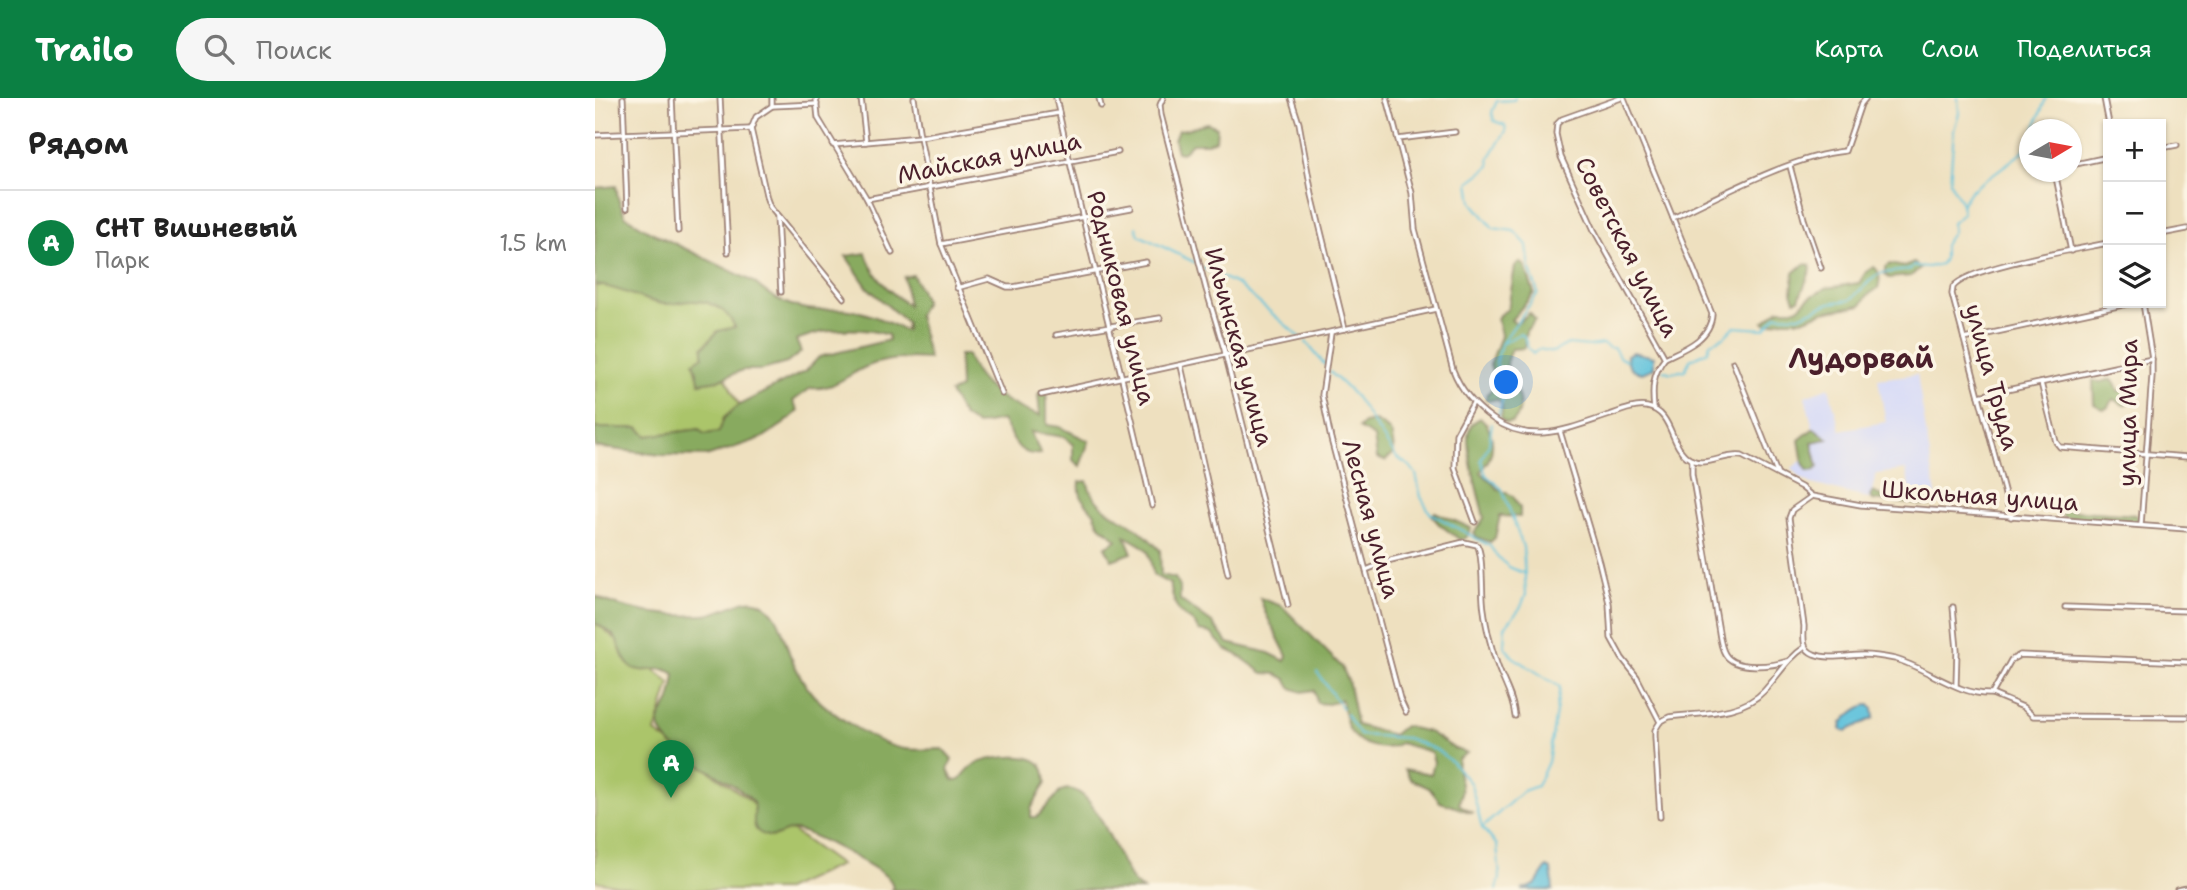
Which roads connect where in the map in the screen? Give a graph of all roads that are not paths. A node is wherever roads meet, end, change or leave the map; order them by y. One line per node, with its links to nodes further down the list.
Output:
1 (623, 98): 25 (street)
2 (672, 98): 23 (street)
3 (719, 98): 22 (street)
4 (772, 98): 17 (street)
5 (817, 98): 16 (street)
6 (861, 98): 29 (street)
7 (915, 98): 27 (street)
8 (1056, 98): 19 (street, Родниковая улица)
9 (1099, 98): 18 (street)
10 (1163, 98): 69 (street, Ильинская улица)
11 (1291, 98): 65 (street)
12 (1387, 98): 28 (street)
13 (1622, 98): 45 (street); 70 (street, Советская улица)
14 (1866, 98): 37 (street)
15 (2104, 98): 20 (street)
16 (817, 104): 17 (street); 30 (street)
17 (772, 106): 21 (street)
18 (1101, 106)
19 (1059, 113): 27 (street); 35 (street, Родниковая улица)
20 (2108, 119)
21 (751, 129): 22 (street); 43 (street)
22 (721, 131): 23 (street); 52 (street)
23 (673, 132): 25 (street); 47 (street)
24 (1455, 132): 28 (street)
25 (625, 134): 26 (street); 41 (street)
26 (595, 135)
27 (920, 137): 29 (street); 39 (street)
28 (1398, 139): 62 (street)
29 (866, 142): 30 (street)
30 (833, 145): 40 (street)
31 (2177, 145): 32 (street)
32 (2166, 147)
33 (1118, 152): 35 (street, Майская улица)
34 (2103, 158): 36 (street)
35 (1069, 161): 39 (street, Майская улица); 44 (street, Родниковая улица)
36 (2082, 163)
37 (1790, 166): 45 (street); 55 (street)
38 (2057, 182): 51 (street)
39 (930, 187): 40 (street, Майская улица); 49 (street)
40 (867, 199): 53 (street)
41 (627, 208)
42 (1131, 208): 44 (street)
43 (777, 215): 58 (street); 59 (street)
44 (1082, 218): 49 (street); 56 (street, Родниковая улица)
45 (1673, 218): 70 (street)
46 (2187, 229): 48 (street)
47 (678, 231)
48 (2166, 233)
49 (941, 244): 57 (street)
50 (2103, 244): 51 (street)
51 (2071, 251): 68 (street, улица Труда)
52 (728, 252)
53 (892, 253)
54 (1146, 262): 56 (street)
55 (1821, 268)
56 (1097, 272): 57 (street); 64 (street, Родниковая улица)
57 (957, 288): 76 (street)
58 (781, 292)
59 (844, 298)
60 (2109, 308): 68 (street)
61 (2144, 308): 71 (street, улица Мира)
62 (1436, 309): 65 (street); 79 (street)
63 (1160, 318): 64 (street)
64 (1110, 326): 67 (street); 74 (street, Родниковая улица)
65 (1345, 329): 66 (street)
66 (1331, 333): 69 (street); 92 (street, Лесная улица)
67 (1056, 335)
68 (1964, 339): 78 (street, улица Труда)
69 (1224, 356): 73 (street); 94 (street, Ильинская улица)
70 (1665, 358): 80 (street)
71 (2152, 359): 75 (street); 82 (street, улица Мира)
72 (1733, 362): 85 (street)
73 (1181, 366): 74 (street); 93 (street)
74 (1123, 377): 77 (street); 87 (street, Родниковая улица)
75 (2041, 383): 78 (street); 82 (street)
76 (1002, 394)
77 (1041, 395)
78 (1979, 396): 88 (street, улица Труда)
79 (1473, 403): 81 (street); 89 (street)
80 (1654, 409): 81 (street); 84 (street)
81 (1560, 431): 106 (street)
82 (2148, 454): 83 (street); 90 (street, улица Мира)
83 (2187, 457)
84 (1692, 460): 85 (street, Школьная улица); 99 (street)
85 (1778, 474): 86 (street, Школьная улица)
86 (1812, 496): 88 (street, Школьная улица); 98 (street)
87 (1152, 506)
88 (2011, 517): 90 (street, Школьная улица)
89 (1475, 522)
90 (2141, 525): 91 (street, Школьная улица)
91 (2187, 529)
92 (1366, 570): 103 (street, Лесная улица); 104 (street)
93 (1228, 574)
94 (1288, 605)
95 (1953, 607): 101 (street)
96 (2065, 607): 97 (street)
97 (2187, 611)
98 (1805, 647): 99 (street); 101 (street)
99 (1789, 661): 106 (street)
100 (2187, 662): 102 (street)
101 (1955, 685): 102 (street)
102 (1992, 694): 105 (street)
103 (1406, 712)
104 (1515, 716)
105 (2187, 717)
106 (1660, 722): 107 (street)
107 (1660, 817)
108 (2187, 888): 109 (street)
109 (2177, 890)

